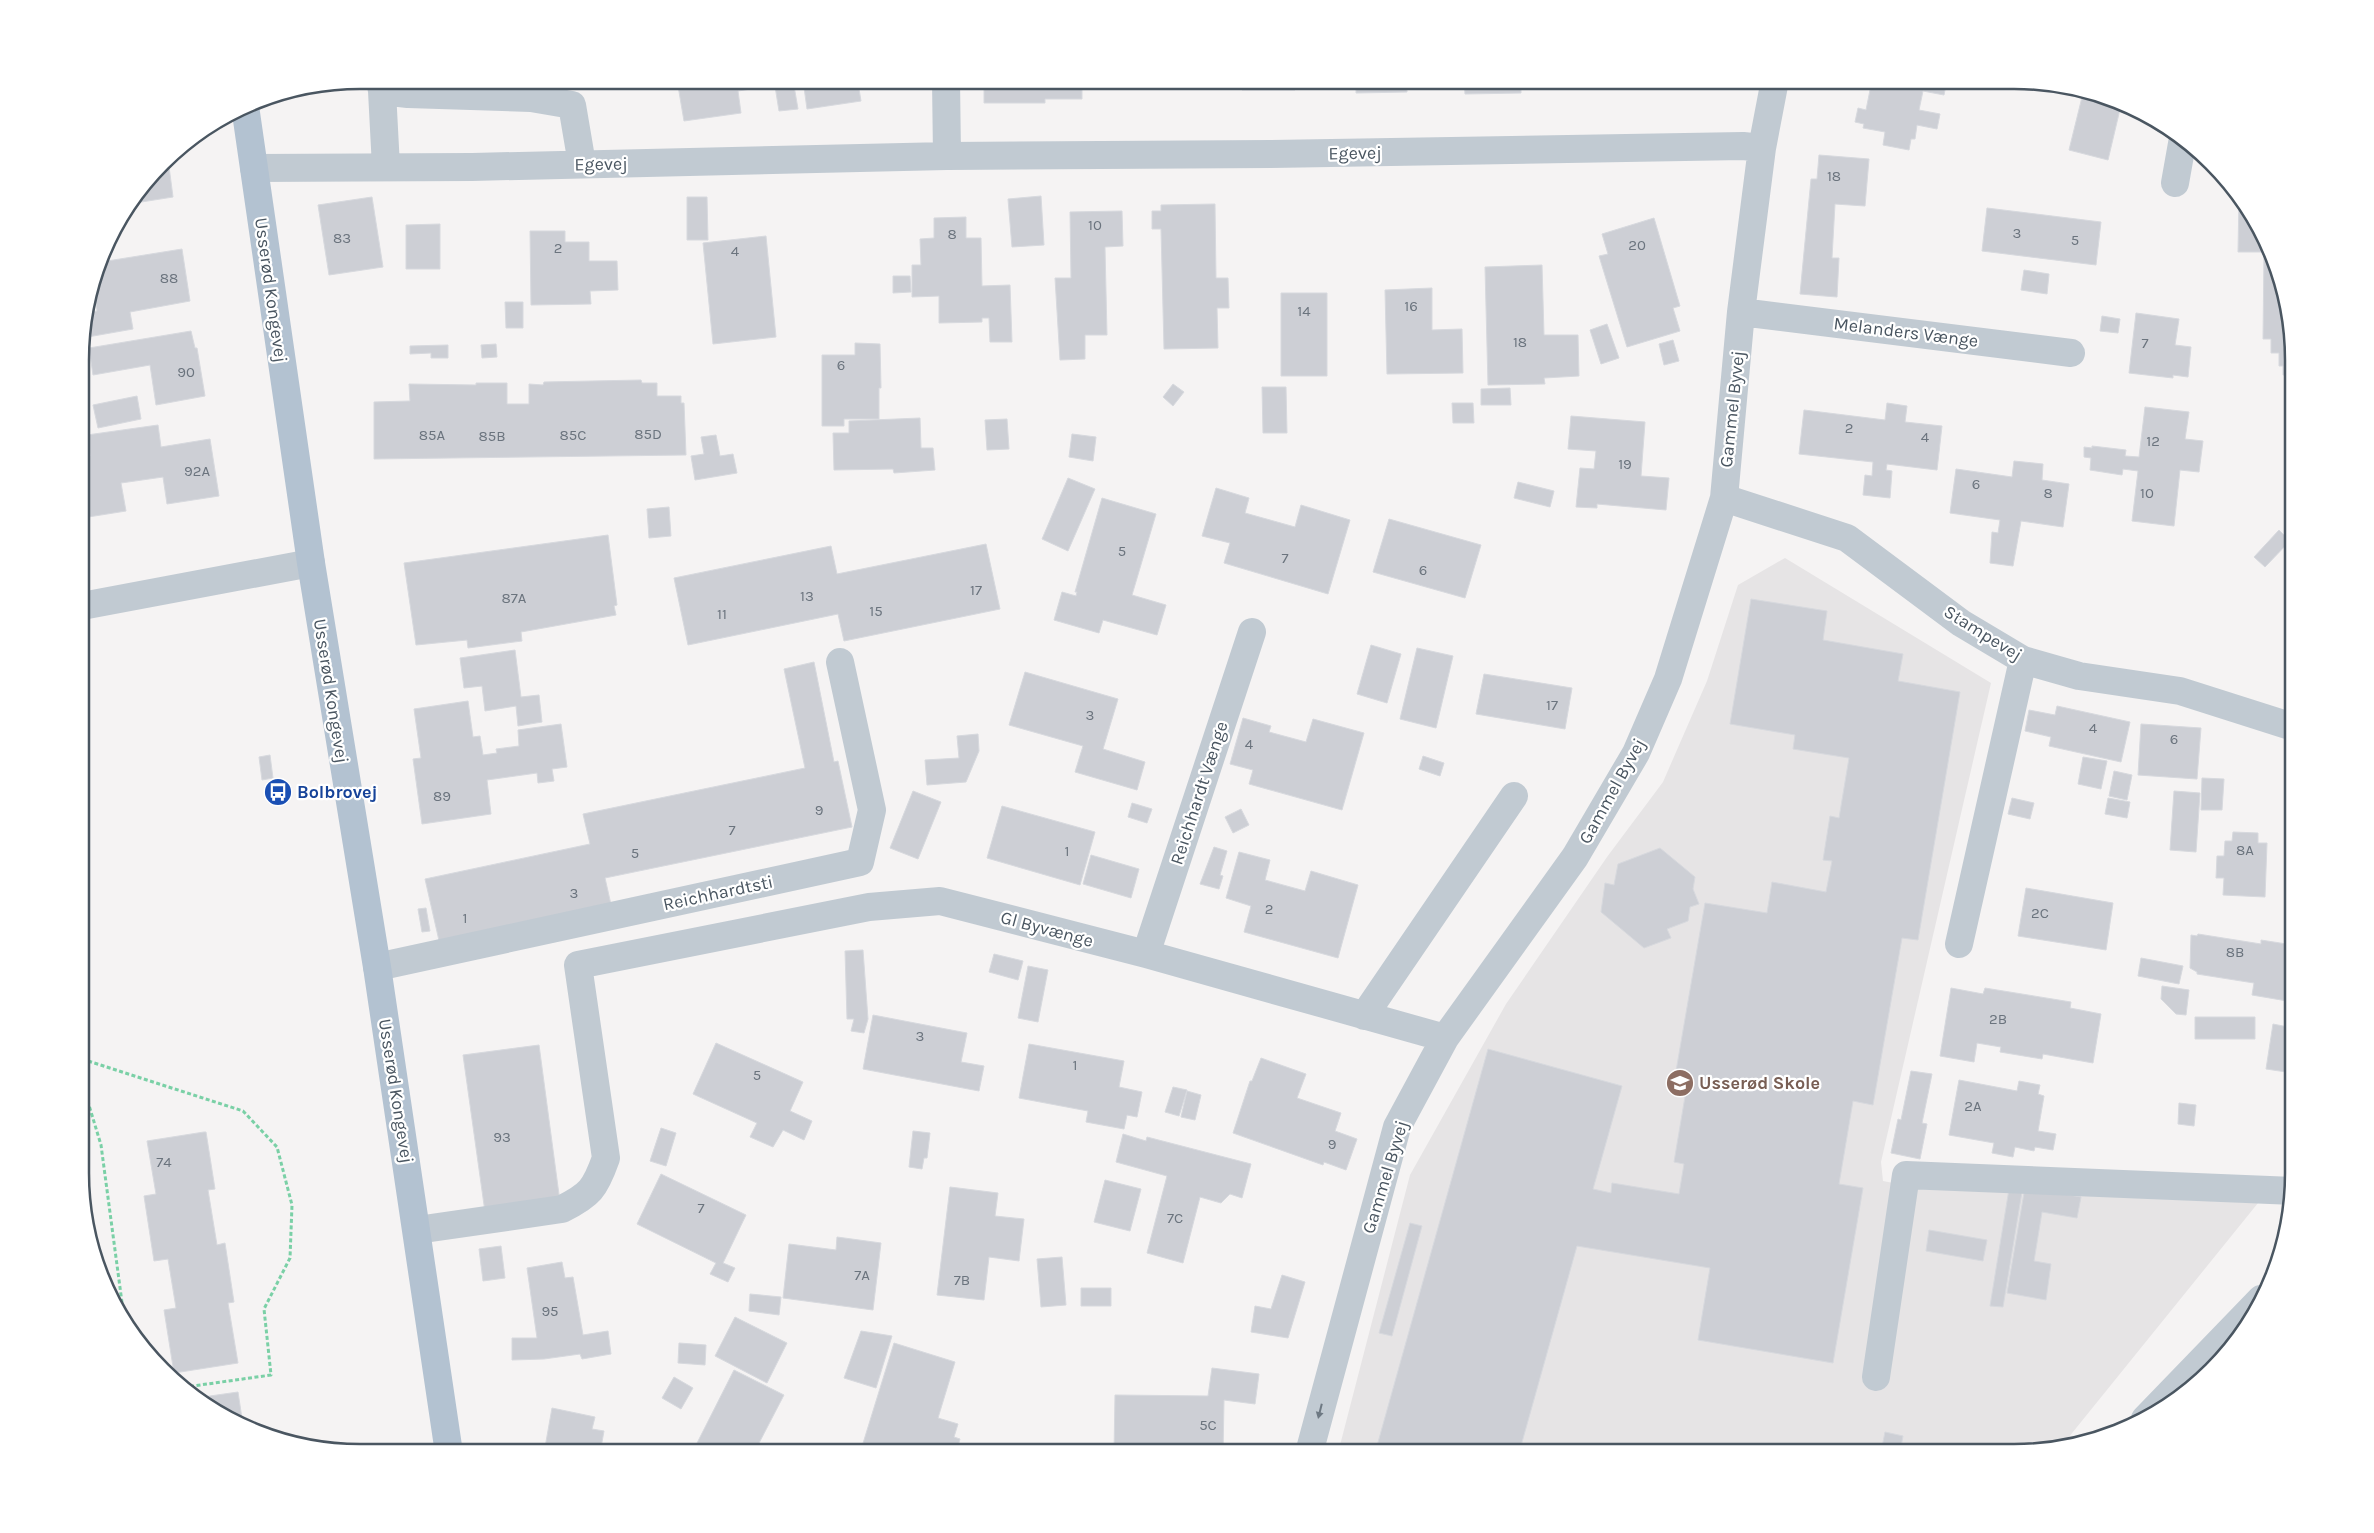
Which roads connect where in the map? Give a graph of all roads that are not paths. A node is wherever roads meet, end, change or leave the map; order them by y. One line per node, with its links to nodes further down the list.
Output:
1 (381, 89): 10 (street)
2 (393, 89): 9 (street)
3 (946, 89): 8 (street)
4 (1773, 89): 7 (street, Gammel Byvej)
5 (246, 114): 11 (main road, Usserød Kongevej)
6 (2181, 147): 12 (street)
7 (1762, 148): 8 (street, Egevej); 13 (street, Gammel Byvej)
8 (948, 156): 9 (street, Egevej)
9 (582, 164): 10 (street, Egevej)
10 (386, 167): 11 (street, Egevej)
11 (254, 168): 16 (main road, Usserød Kongevej)
12 (2175, 183)
13 (1741, 312): 14 (street, Melanders Vænge); 15 (street, Gammel Byvej)
14 (2072, 353)
15 (1724, 498): 19 (street, Stampevej); 27 (street, Gammel Byvej)
16 (310, 563): 17 (street); 25 (main road, Usserød Kongevej)
17 (89, 605)
18 (1252, 632): 24 (street, Reichhardt Vænge)
19 (2023, 660): 21 (street, Stampevej); 23 (street)
20 (840, 662): 25 (street, Reichhardtsti)
21 (2285, 724)
22 (1514, 796): 26 (street)
23 (1959, 944)
24 (1146, 954): 26 (street, Gl Byvænge); 29 (street, Gl Byvænge)
25 (377, 966): 29 (main road, Usserød Kongevej)
26 (1364, 1016): 27 (street, Gl Byvænge)
27 (1445, 1038): 34 (street, Gammel Byvej, one-way to 34)
28 (2285, 1191): 32 (street)
29 (417, 1230): 33 (main road, Usserød Kongevej)
30 (2232, 1335): 31 (street)
31 (2196, 1374)
32 (1876, 1377)
33 (448, 1444)
34 (1311, 1444)

